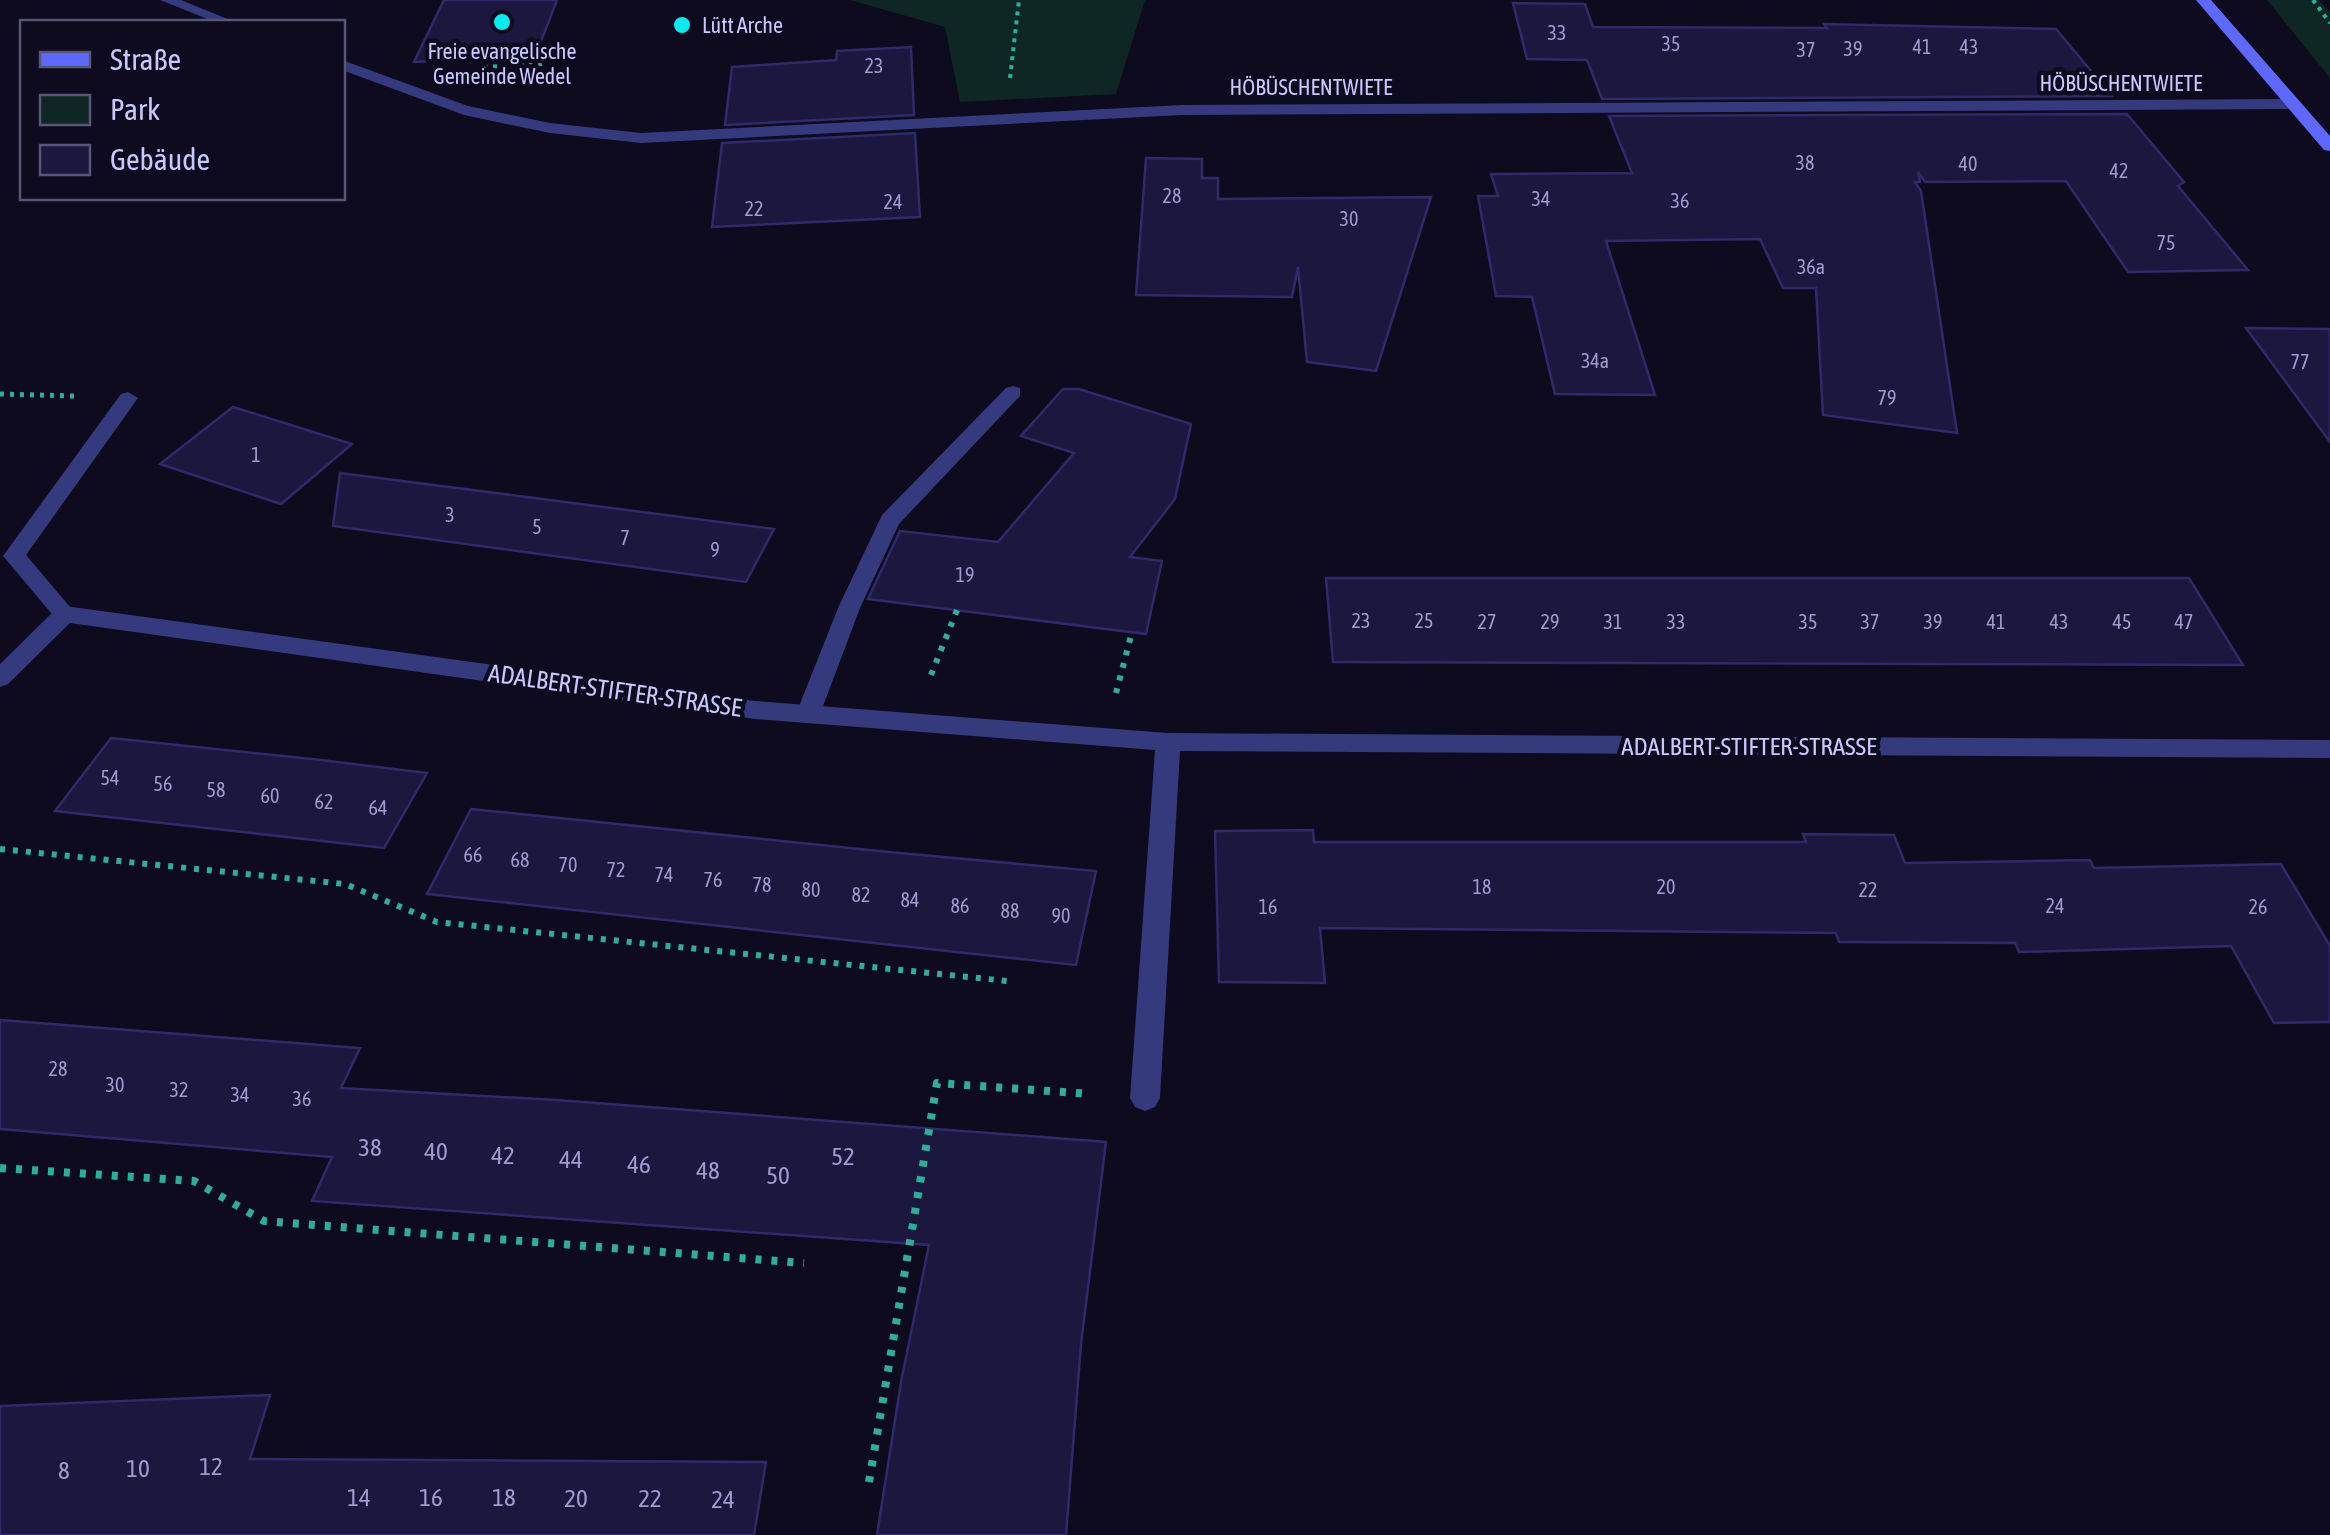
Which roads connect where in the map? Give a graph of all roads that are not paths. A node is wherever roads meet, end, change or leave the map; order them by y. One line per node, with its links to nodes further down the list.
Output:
1 (166, 0): 3 (street)
2 (2203, 0): 5 (street)
3 (222, 20)
4 (345, 66): 5 (street, HÖBÜSCHENTWIETE)
5 (2290, 104): 6 (street)
6 (2330, 146)
7 (1013, 392): 11 (street)
8 (128, 398): 9 (street)
9 (65, 614): 10 (street); 11 (street, ADALBERT-STIFTER-STRASSE)
10 (0, 678)
11 (808, 714): 12 (street, ADALBERT-STIFTER-STRASSE)
12 (1168, 742): 13 (street, ADALBERT-STIFTER-STRASSE); 14 (street)
13 (2330, 749)
14 (1144, 1098)

